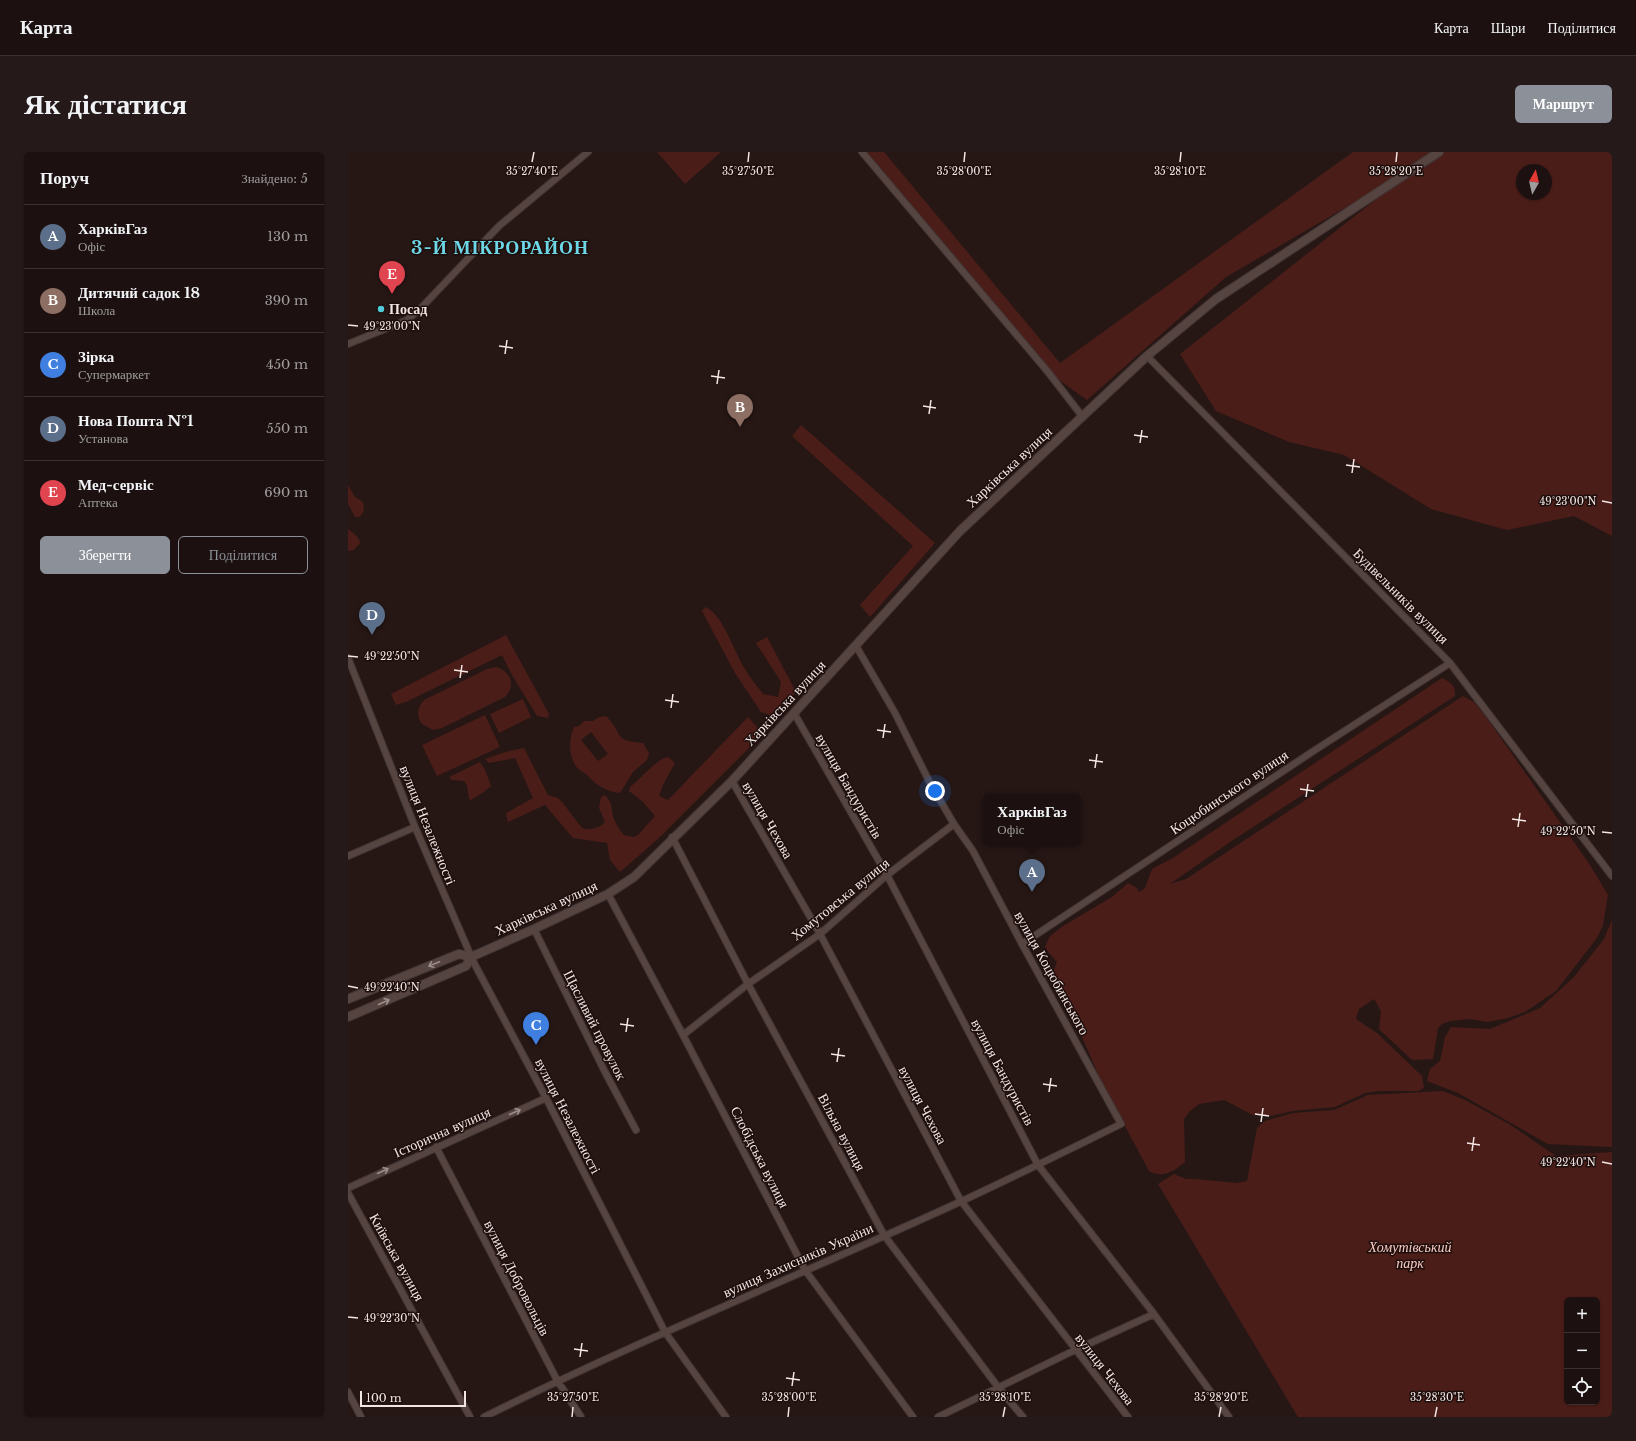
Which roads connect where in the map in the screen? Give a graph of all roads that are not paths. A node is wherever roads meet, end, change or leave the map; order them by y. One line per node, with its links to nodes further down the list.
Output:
1 (588, 152): 4 (street)
2 (862, 152): 6 (street)
3 (1439, 152): 5 (street, Харківська вулиця)
4 (348, 344)
5 (1146, 356): 6 (street, Харківська вулиця); 9 (street, Будівельників вулиця)
6 (1082, 416): 7 (street, Харківська вулиця)
7 (856, 646): 10 (street, Харківська вулиця); 12 (street, вулиця Коцюбинського)
8 (348, 658): 13 (street, вулиця Незалежності)
9 (1450, 663): 17 (street, Будівельників вулиця); 21 (street, Коцюбинського вулиця)
10 (794, 713): 11 (street, Харківська вулиця); 16 (street, вулиця Бандуристів)
11 (732, 781): 14 (street, Харківська вулиця); 20 (street, вулиця Чехова)
12 (954, 824): 16 (street, Хомутовська вулиця); 21 (street, вулиця Коцюбинського)
13 (415, 827): 15 (street); 22 (street, вулиця Незалежності)
14 (672, 837): 18 (street, Харківська вулиця); 23 (street, Вільна вулиця)
15 (348, 856)
16 (887, 875): 20 (street, Хомутовська вулиця); 31 (street, вулиця Бандуристів)
17 (1612, 876)
18 (608, 894): 19 (street, Харківська вулиця); 26 (street, Слобідська вулиця)
19 (534, 929): 22 (street, Харківська вулиця); 29 (street, Щасливий провулок)
20 (820, 934): 23 (street, Хомутовська вулиця); 34 (street, вулиця Чехова)
21 (1022, 944): 28 (street, вулиця Коцюбинського)
22 (471, 957): 24 (street, Харківська вулиця, one-way to 24); 25 (street, Харківська вулиця, one-way to 22); 27 (street, вулиця Незалежності)
23 (748, 984): 26 (street, Хомутовська вулиця); 35 (street, Вільна вулиця)
24 (348, 999)
25 (348, 1018)
26 (683, 1035): 36 (street, Слобідська вулиця)
27 (546, 1098): 30 (street, Історична вулиця, one-way to 27); 38 (street, вулиця Незалежності)
28 (1121, 1124): 31 (street, вулиця Захисників України)
29 (636, 1130)
30 (436, 1147): 32 (street, Історична вулиця, one-way to 30); 40 (street, вулиця Добровольців)
31 (1038, 1165): 34 (street, вулиця Захисників України); 37 (street, вулиця Бандуристів)
32 (348, 1188)
33 (348, 1193): 44 (street, Київська вулиця)
34 (961, 1201): 35 (street, вулиця Захисників України); 39 (street, вулиця Чехова)
35 (884, 1235): 36 (street, вулиця Захисників України); 41 (street, Вільна вулиця)
36 (805, 1270): 38 (street, вулиця Захисників України); 48 (street, Слобідська вулиця)
37 (1154, 1314): 39 (street); 52 (street, вулиця Бандуристів)
38 (665, 1332): 40 (street, вулиця Захисників України); 47 (street, вулиця Незалежності)
39 (1075, 1350): 41 (street); 51 (street, вулиця Чехова)
40 (557, 1380): 45 (street, вулиця Захисників України); 46 (street, вулиця Добровольців)
41 (998, 1387): 49 (street); 50 (street, Вільна вулиця)
42 (348, 1392): 43 (street)
43 (361, 1417)
44 (470, 1417)
45 (484, 1417)
46 (581, 1417)
47 (726, 1417)
48 (913, 1417)
49 (938, 1417)
50 (1023, 1417)
51 (1128, 1417)
52 (1229, 1417)

